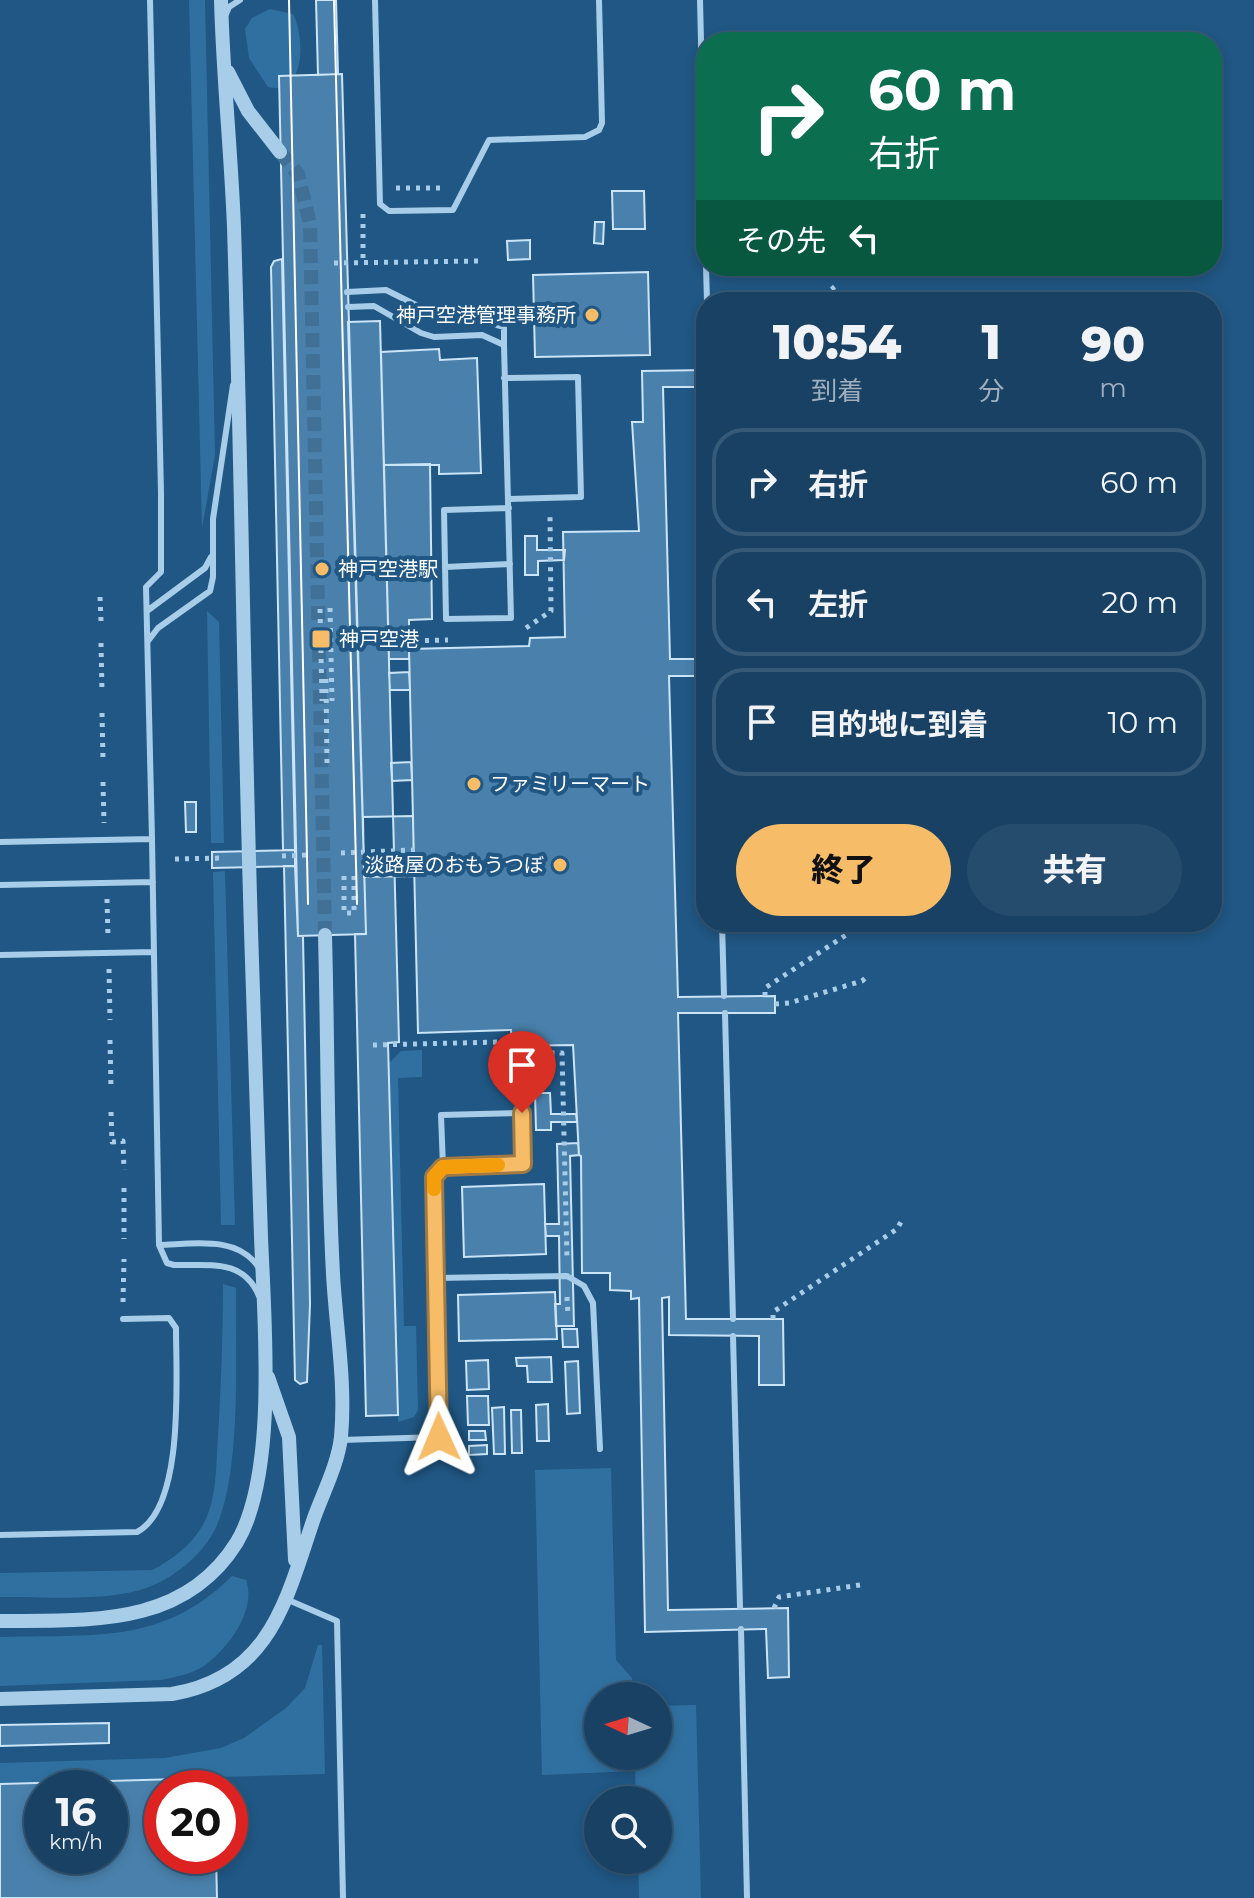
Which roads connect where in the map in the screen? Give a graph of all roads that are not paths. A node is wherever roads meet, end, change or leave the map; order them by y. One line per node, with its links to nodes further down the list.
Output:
1 (150, 0): 21 (lane)
2 (221, 0): 7 (street)
3 (240, 0): 7 (lane)
4 (375, 0): 5 (lane)
5 (599, 0)
6 (700, 0): 8 (lane)
7 (222, 24): 9 (street)
8 (701, 32)
9 (223, 61): 10 (street); 14 (street)
10 (280, 152)
11 (347, 292): 13 (lane)
12 (348, 307): 13 (lane)
13 (504, 345): 15 (lane)
14 (236, 361): 18 (lane); 35 (street)
15 (504, 378): 16 (lane); 16 (lane)
16 (509, 499): 17 (lane)
17 (509, 508): 19 (lane); 20 (lane)
18 (213, 554): 21 (lane); 22 (lane)
19 (510, 564): 20 (lane); 20 (lane)
20 (445, 567)
21 (146, 611): 22 (lane)
22 (147, 643): 23 (lane)
23 (152, 839): 24 (lane); 25 (lane)
24 (0, 842)
25 (153, 882): 26 (lane); 29 (lane)
26 (0, 885)
27 (722, 932): 31 (lane)
28 (325, 935): 42 (street)
29 (154, 952): 30 (lane); 34 (lane)
30 (0, 955)
31 (724, 996)
32 (725, 1013): 39 (lane)
33 (443, 1167): 33 (lane); 36 (lane)
34 (159, 1245): 35 (lane); 37 (lane)
35 (262, 1275): 37 (street)
36 (436, 1278): 42 (lane); 43 (lane)
37 (264, 1306): 41 (street)
38 (123, 1319): 44 (lane)
39 (733, 1319)
40 (733, 1336): 47 (lane)
41 (266, 1369): 45 (street); 48 (street)
42 (341, 1440): 45 (street)
43 (600, 1449)
44 (0, 1535)
45 (295, 1571): 46 (street)
46 (286, 1599): 50 (street); 51 (lane)
47 (740, 1607)
48 (0, 1621)
49 (741, 1629): 52 (lane)
50 (0, 1699)
51 (343, 1898)
52 (747, 1898)

